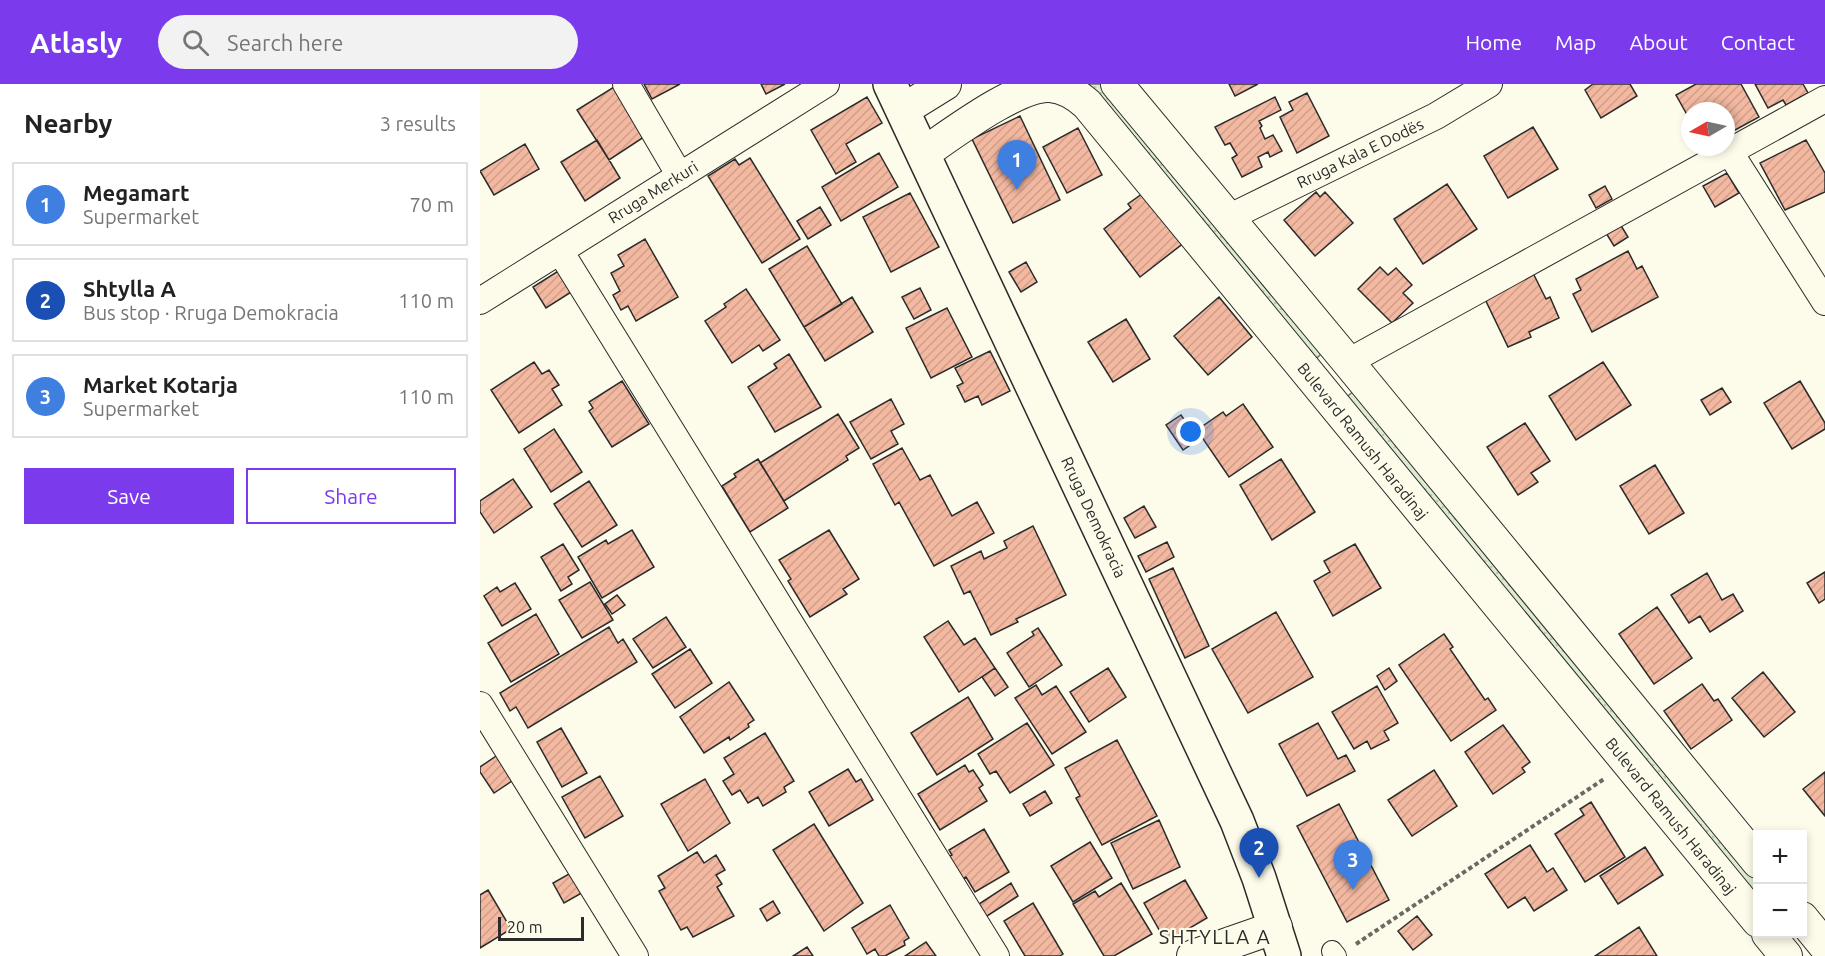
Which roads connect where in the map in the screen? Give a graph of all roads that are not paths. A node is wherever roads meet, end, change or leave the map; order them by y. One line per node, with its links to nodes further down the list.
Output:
1 (626, 84): 13 (street)
2 (826, 84): 13 (street, Rruga Merkuri)
3 (945, 84): 7 (street)
4 (1117, 84): 14 (street)
5 (1489, 84): 14 (street, Rruga Kala E Dodës)
6 (1007, 91): 10 (street, Bulevard Ramush Haradinaj); 19 (street, Bulevard Ramush Haradinaj)
7 (896, 97): 10 (main road, Rruga Demokracia)
8 (1825, 99): 9 (street)
9 (1735, 149)
10 (924, 153): 25 (main road, Rruga Demokracia)
11 (1723, 156): 18 (street)
12 (1733, 156): 17 (street)
13 (680, 176): 15 (street, Rruga Merkuri)
14 (1228, 218): 18 (street)
15 (560, 250): 16 (street, Rruga Merkuri); 28 (street)
16 (480, 301)
17 (1825, 302)
18 (1348, 362): 19 (street); 21 (street)
19 (1312, 380): 22 (street, Bulevard Ramush Haradinaj)
20 (480, 705): 27 (street)
21 (1753, 856)
22 (1753, 915)
23 (1807, 923): 26 (street)
24 (1772, 938): 30 (street)
25 (1280, 942): 29 (street)
26 (1825, 946)
27 (635, 956)
28 (996, 956)
29 (1193, 956)
30 (1786, 956)

